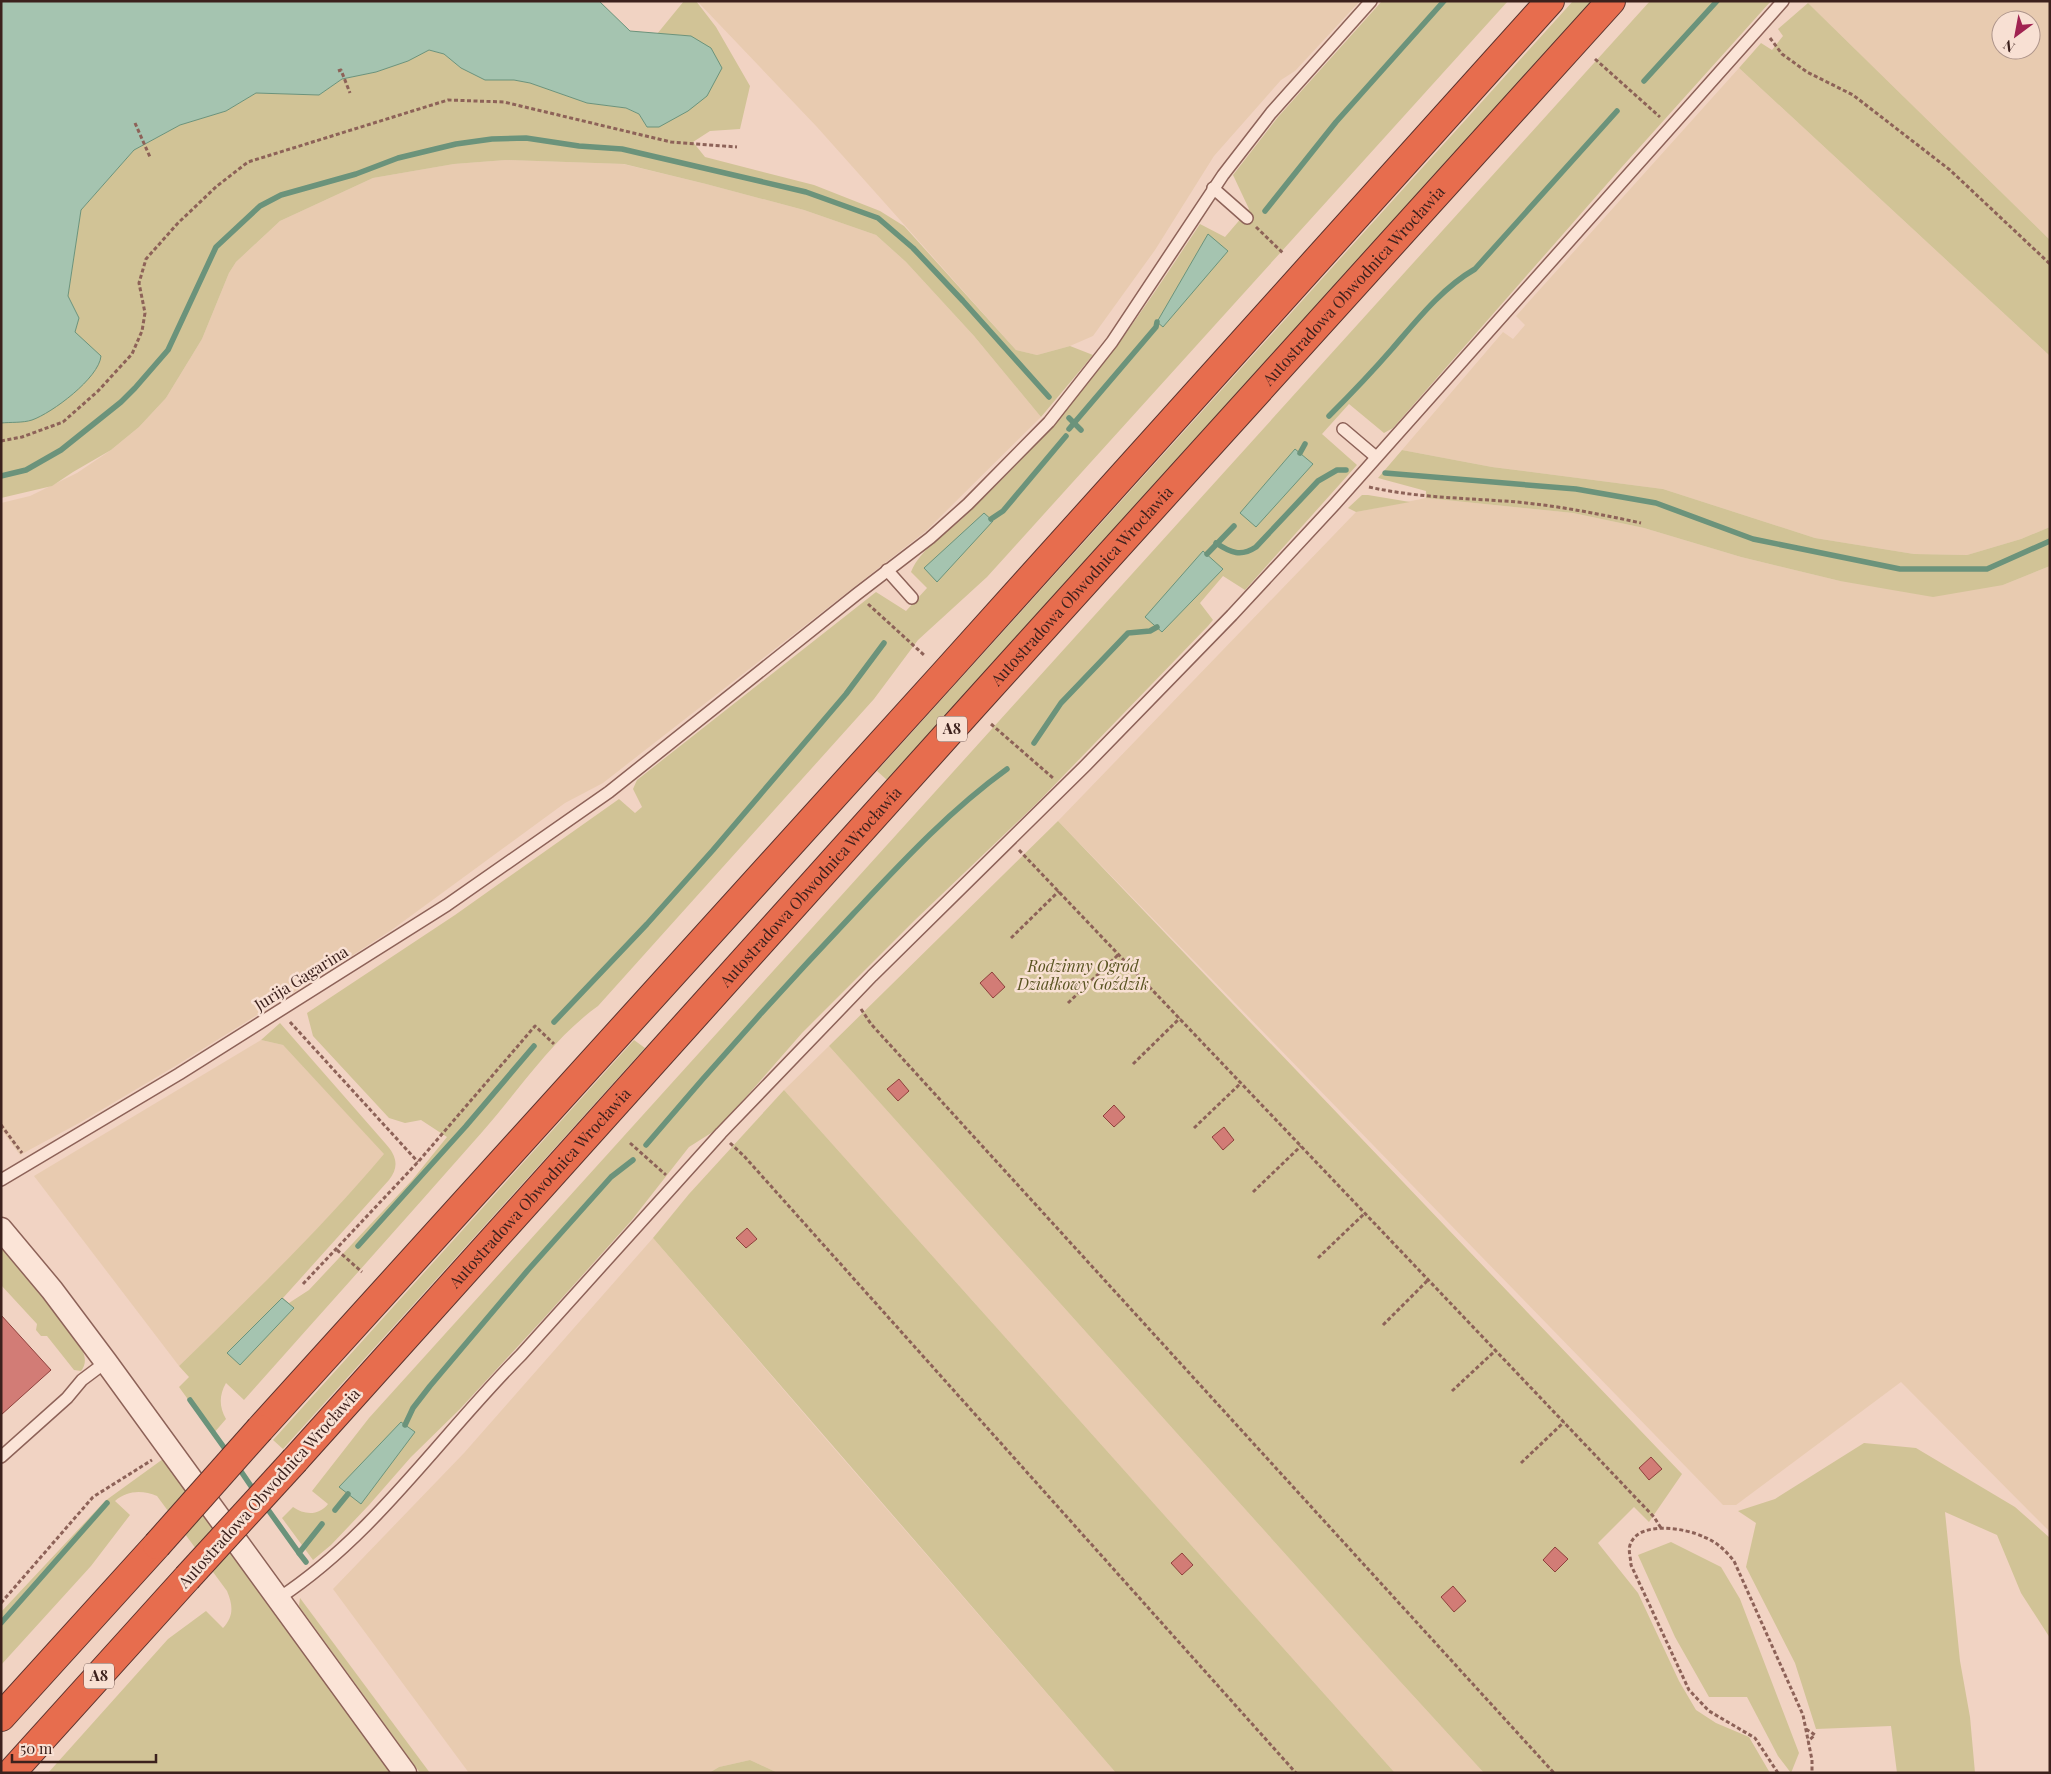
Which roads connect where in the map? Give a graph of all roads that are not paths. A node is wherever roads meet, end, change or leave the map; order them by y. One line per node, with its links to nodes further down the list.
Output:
1 (1371, 1): 5 (lane, Jurija Gagarina)
2 (1550, 1): 16 (highway, A8, bridge)
3 (1611, 1): 17 (highway, Autostradowa Obwodnica Wrocławia / A8, bridge)
4 (1782, 1): 8 (lane)
5 (1213, 188): 6 (lane); 9 (lane, Jurija Gagarina)
6 (1246, 218)
7 (1343, 429): 8 (lane)
8 (1376, 457): 15 (lane)
9 (887, 570): 10 (lane); 11 (lane, Jurija Gagarina)
10 (912, 598)
11 (1, 1180)
12 (1, 1229): 13 (street)
13 (106, 1362): 14 (lane); 15 (street)
14 (1, 1457)
15 (279, 1598): 18 (street)
16 (1, 1717)
17 (11, 1773)
18 (405, 1773)

